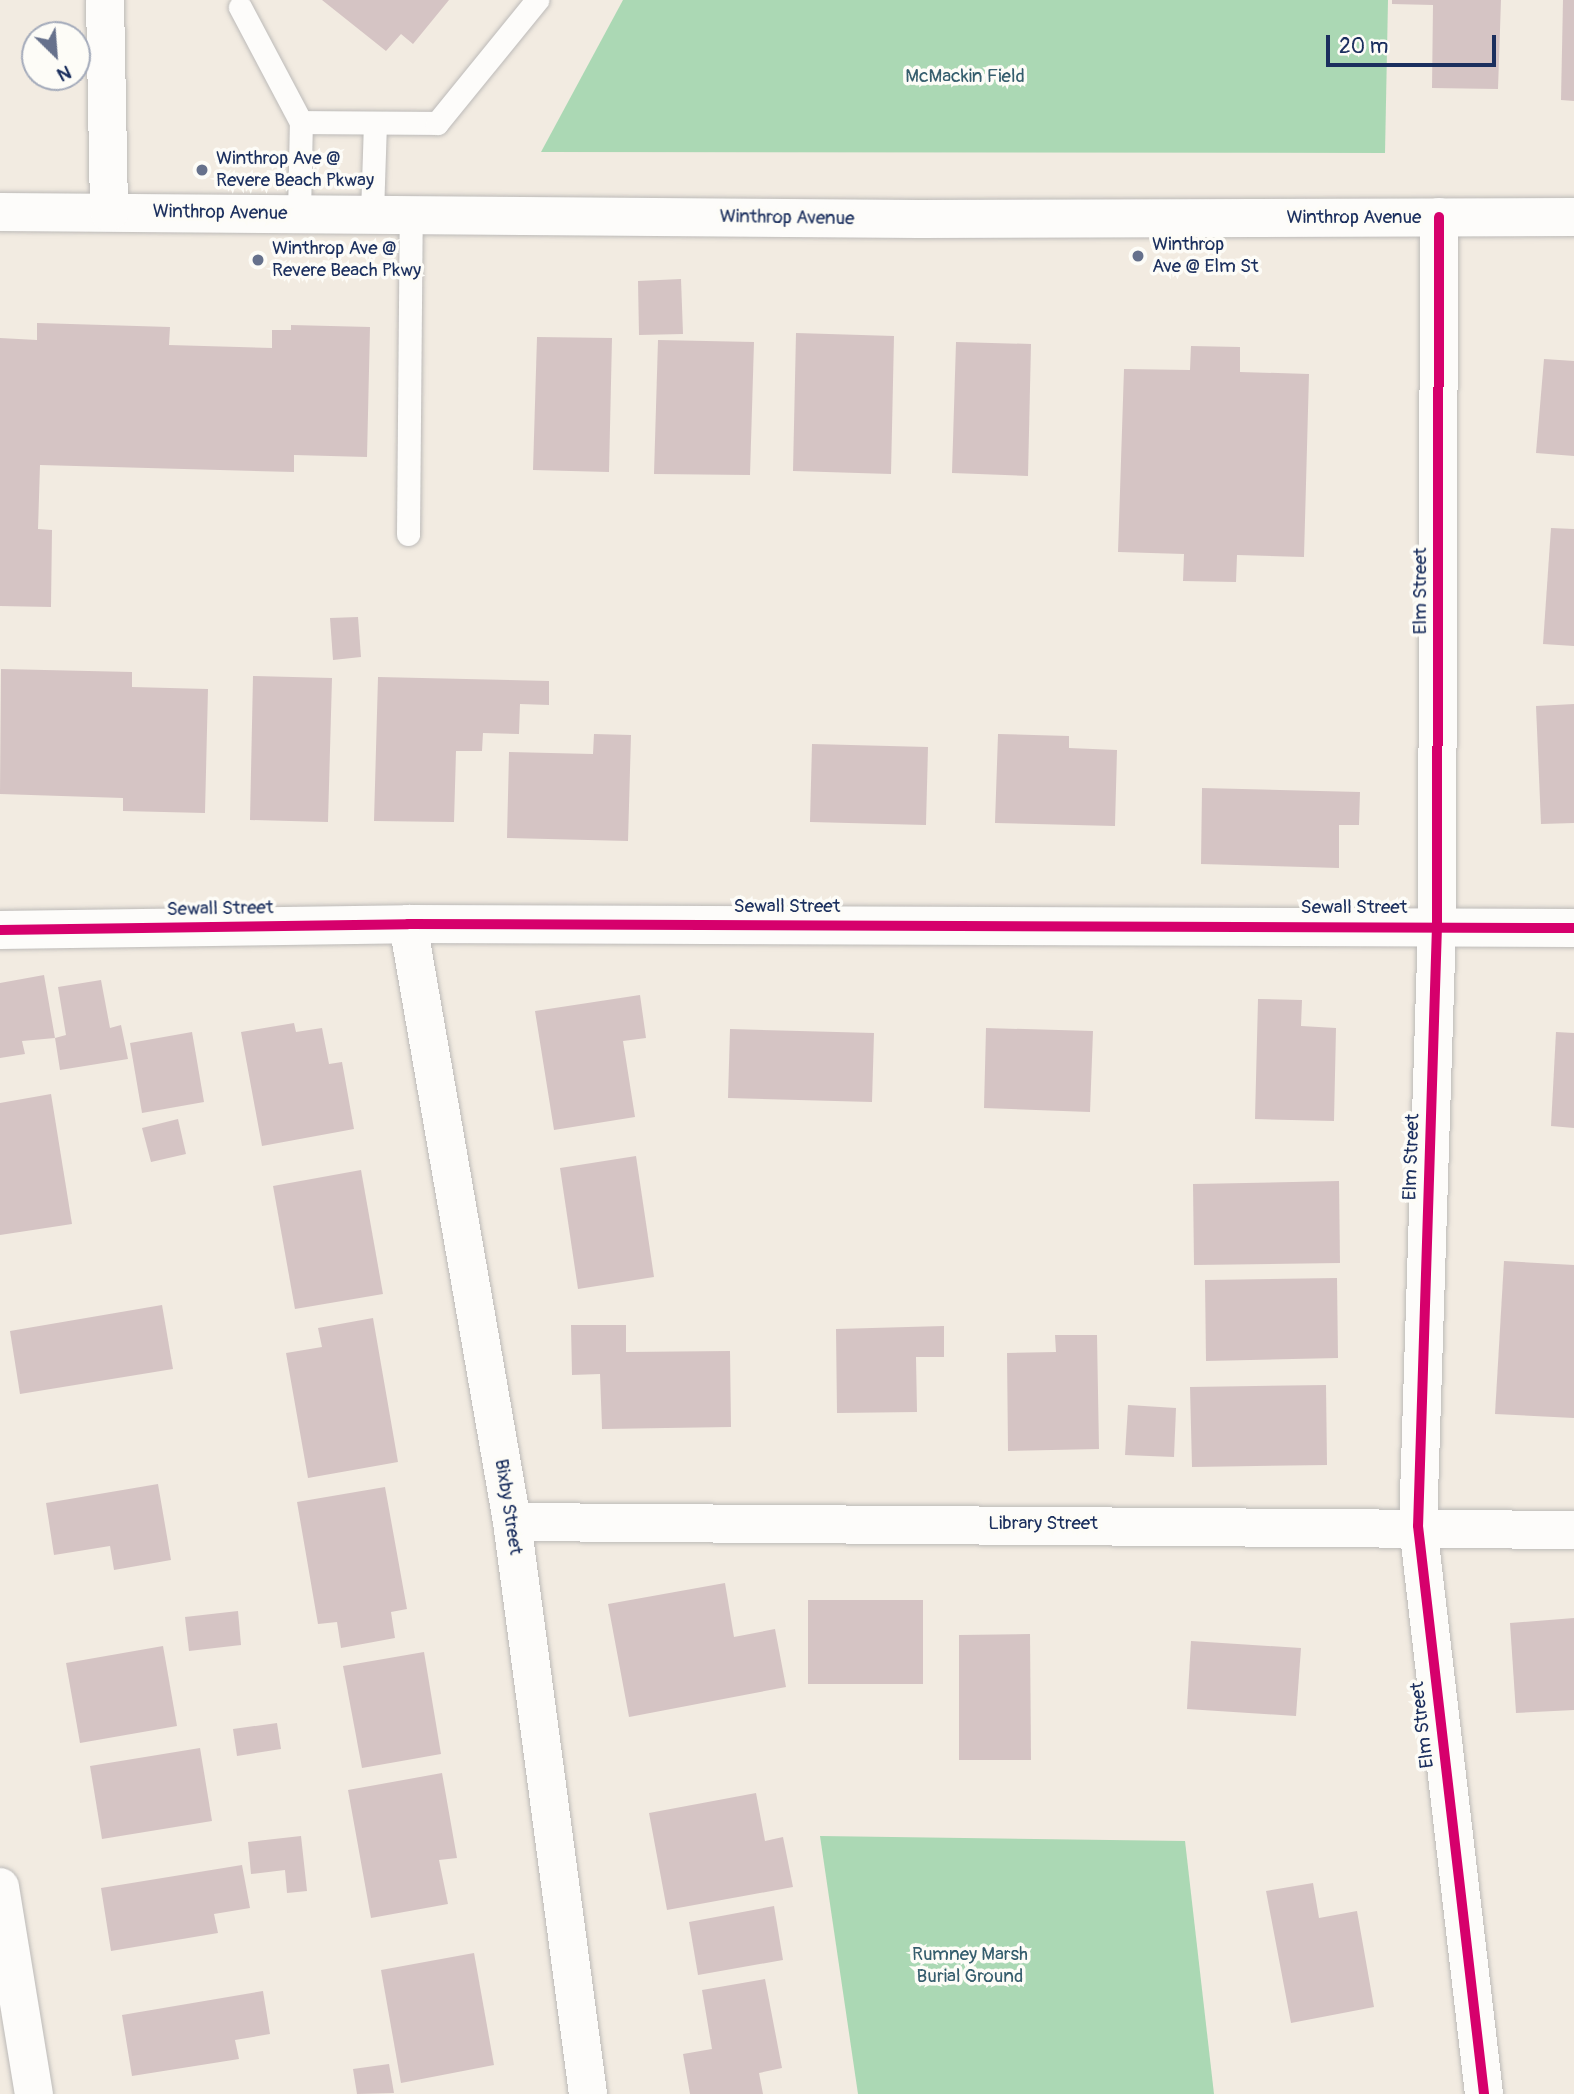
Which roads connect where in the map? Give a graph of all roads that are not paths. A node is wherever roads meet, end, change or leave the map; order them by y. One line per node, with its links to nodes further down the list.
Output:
1 (105, 0): 7 (main road)
2 (537, 0): 5 (lane)
3 (240, 7): 4 (lane)
4 (301, 122): 5 (lane); 9 (lane)
5 (375, 123): 8 (lane)
6 (0, 212): 7 (main road, Winthrop Avenue)
7 (109, 212): 9 (main road, Winthrop Avenue)
8 (372, 213): 9 (main road, Winthrop Avenue); 10 (main road, Winthrop Avenue)
9 (299, 214)
10 (411, 214): 11 (main road, Winthrop Avenue); 13 (lane)
11 (1440, 217): 12 (main road, Winthrop Avenue); 15 (main road, Elm Street)
12 (1574, 217)
13 (408, 534)
14 (408, 924): 15 (main road, Sewall Street); 17 (main road, Sewall Street); 18 (main road, Bixby Street)
15 (1437, 926): 16 (main road, Sewall Street); 19 (main road, Elm Street)
16 (1574, 928)
17 (0, 930)
18 (512, 1522): 19 (main road, Library Street); 23 (main road, Bixby Street)
19 (1418, 1526): 20 (main road, Library Street); 24 (main road, Elm Street)
20 (1574, 1530)
21 (0, 1887): 22 (main road)
22 (34, 2094)
23 (588, 2094)
24 (1484, 2094)

